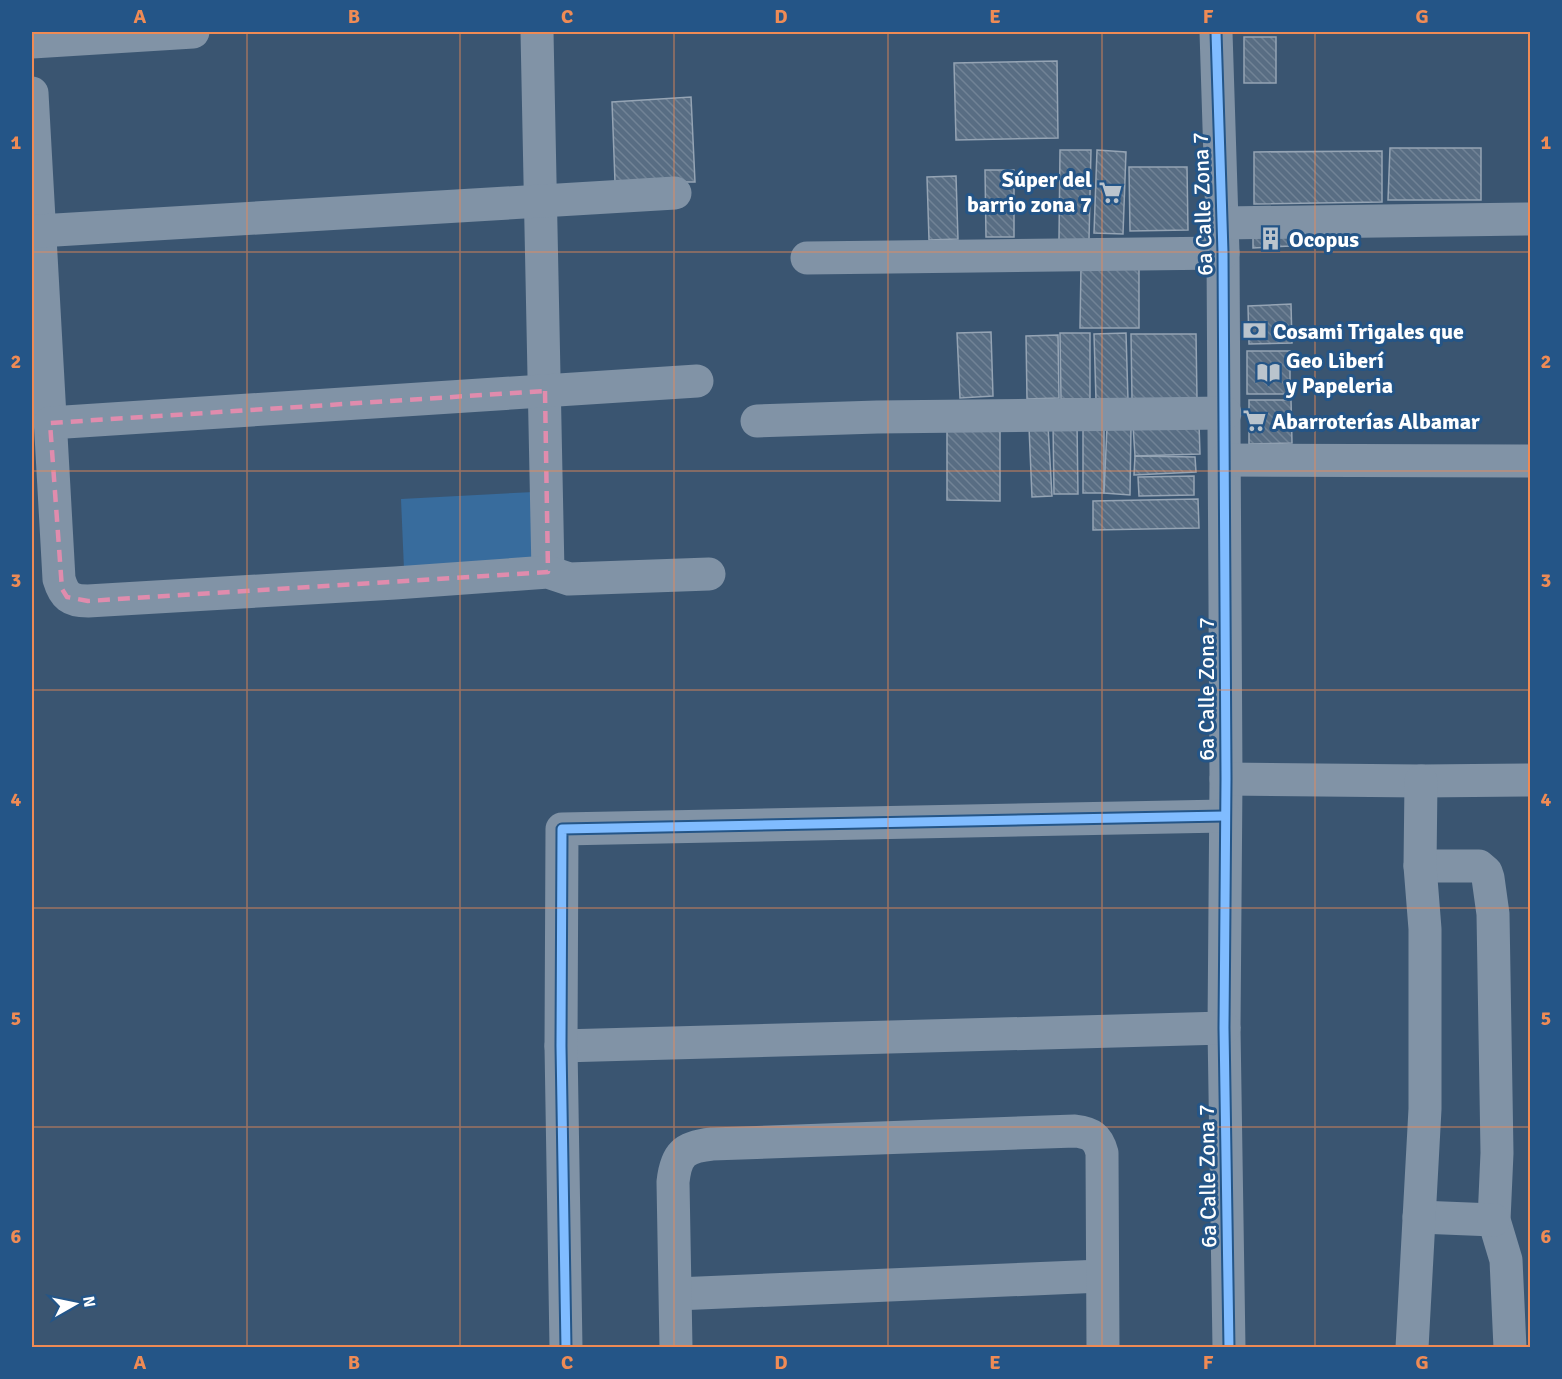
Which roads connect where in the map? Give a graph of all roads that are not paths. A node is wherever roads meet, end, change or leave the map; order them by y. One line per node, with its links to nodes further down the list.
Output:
1 (193, 32): 4 (street)
2 (537, 32): 7 (street)
3 (1216, 32): 10 (street, 6a Calle Zona 7)
4 (32, 42)
5 (32, 93): 9 (street)
6 (675, 193): 7 (street)
7 (540, 202): 9 (street); 14 (street)
8 (1530, 219): 10 (street)
9 (39, 231): 12 (street)
10 (1223, 238): 11 (street); 15 (street, 6a Calle Zona 7)
11 (807, 258)
12 (38, 332): 17 (street)
13 (697, 381): 14 (street)
14 (544, 391): 17 (street); 21 (street)
15 (1225, 413): 16 (street); 18 (street, 6a Calle Zona 7)
16 (758, 421)
17 (50, 423): 20 (street)
18 (1225, 460): 19 (street); 23 (street, 6a Calle Zona 7)
19 (1530, 460)
20 (43, 507): 21 (street)
21 (548, 572): 22 (street)
22 (709, 574)
23 (1226, 778): 25 (street); 26 (street, 6a Calle Zona 7)
24 (1530, 780): 25 (street)
25 (1421, 781): 27 (street)
26 (1224, 816): 28 (street, 6a Calle Zona 7); 29 (street)
27 (1420, 866): 30 (street); 31 (street)
28 (1224, 1028): 29 (street); 37 (street, 6a Calle Zona 7)
29 (561, 1046): 34 (street)
30 (1419, 1217): 31 (street); 38 (street)
31 (1494, 1220): 39 (street)
32 (1102, 1276): 33 (street); 33 (street); 36 (street)
33 (676, 1294): 35 (street)
34 (566, 1347)
35 (676, 1347)
36 (1103, 1347)
37 (1229, 1347)
38 (1412, 1347)
39 (1510, 1347)

